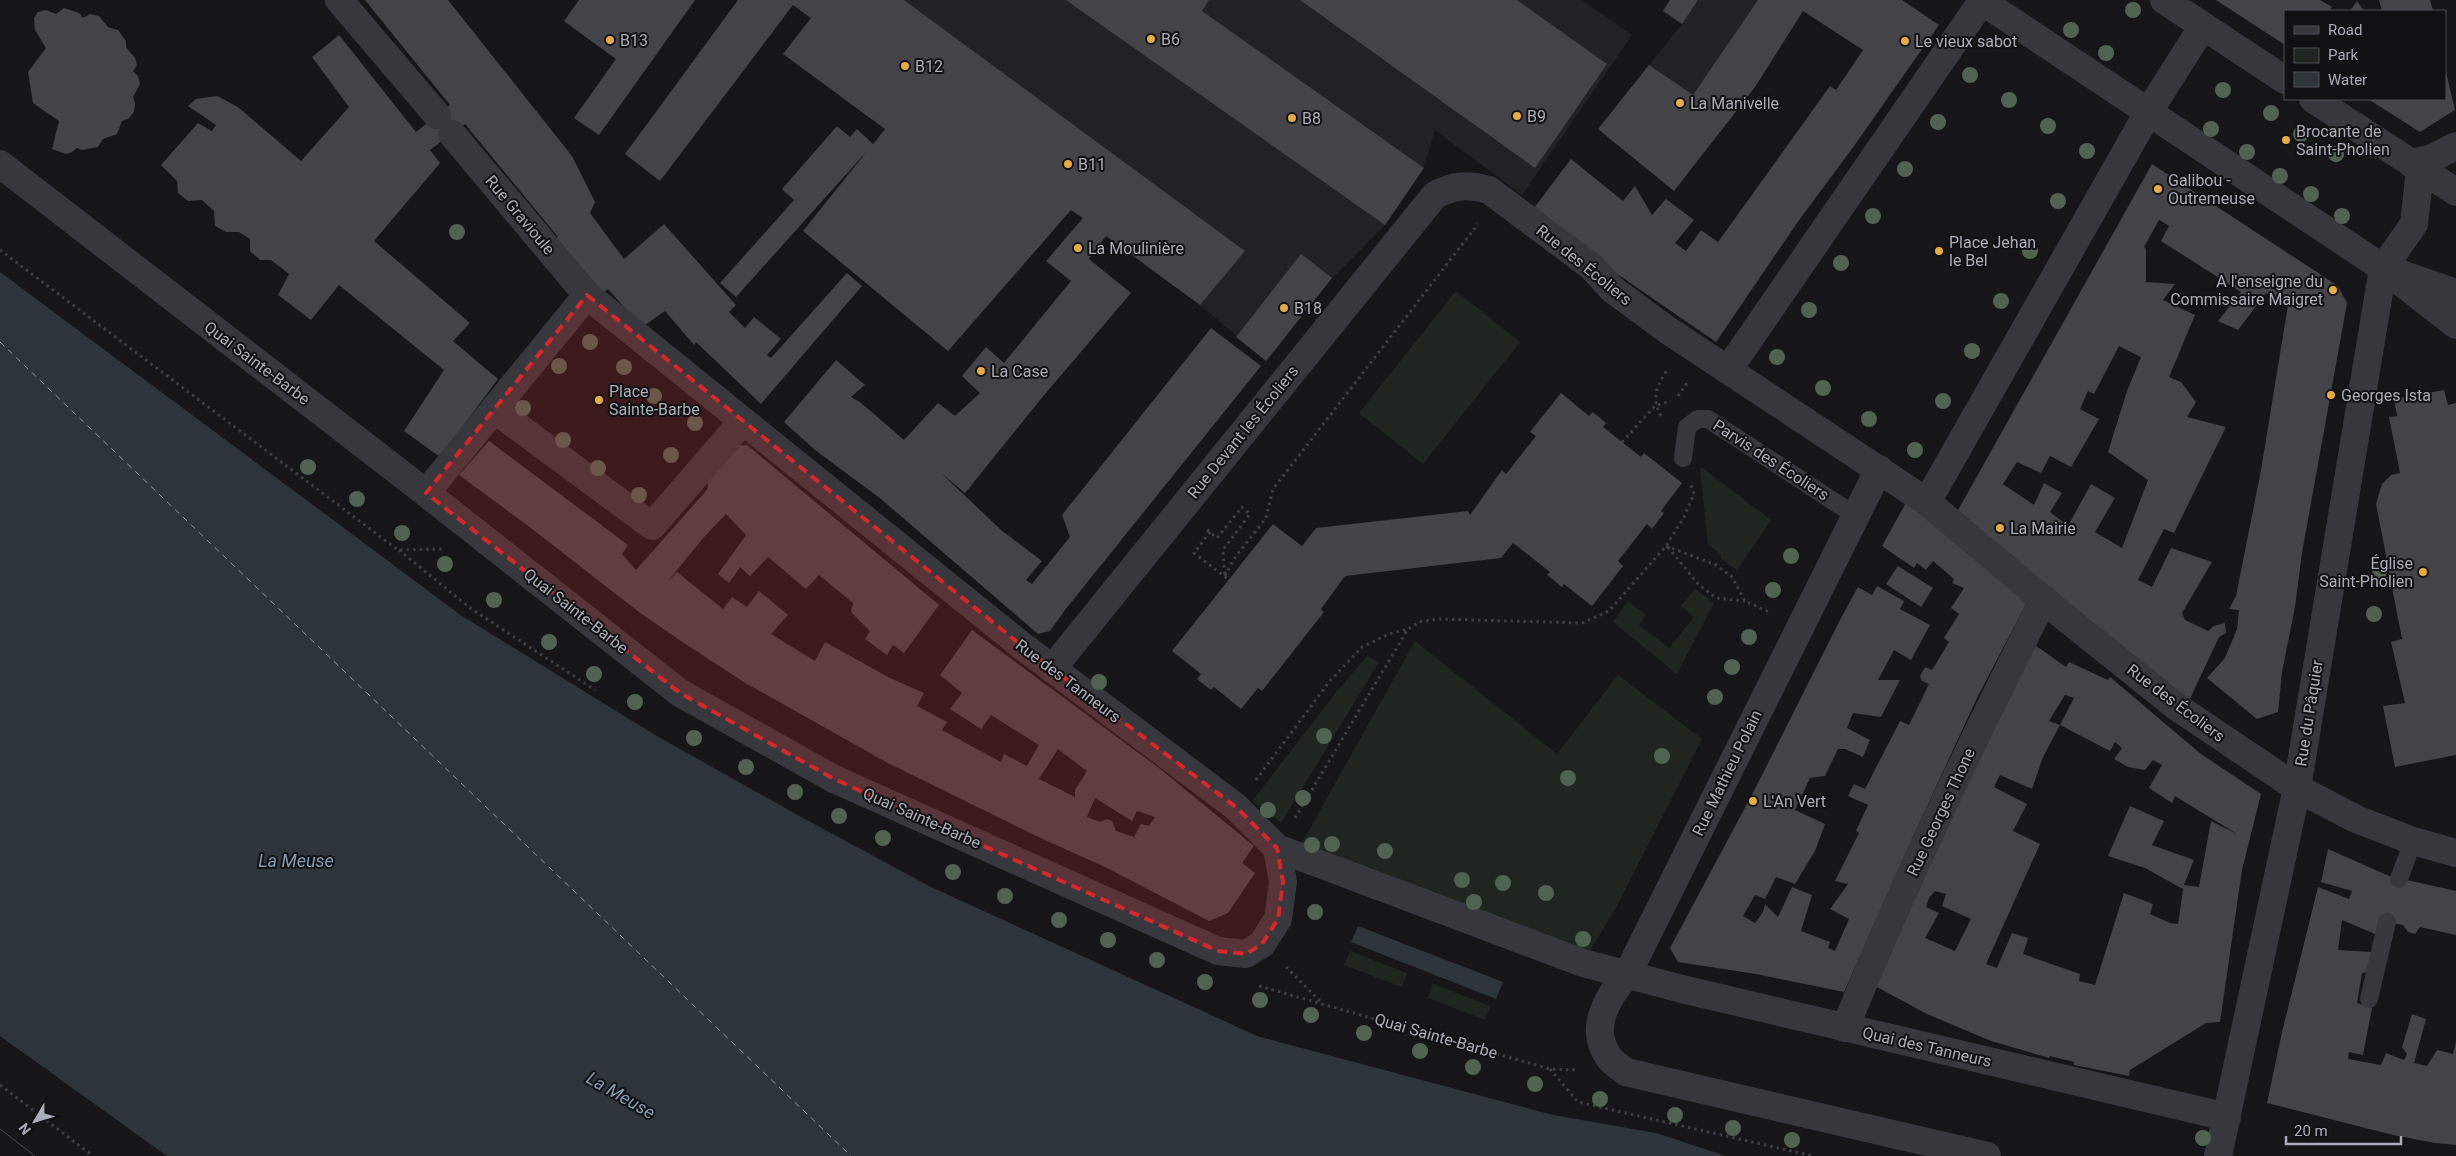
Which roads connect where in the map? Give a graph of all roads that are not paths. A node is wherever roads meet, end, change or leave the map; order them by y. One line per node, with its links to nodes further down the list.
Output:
1 (340, 0): 15 (street, Rue Gravioule)
2 (2164, 0): 4 (street)
3 (1981, 1): 7 (street); 17 (street)
4 (2203, 26): 5 (street); 7 (street)
5 (2284, 79)
6 (2315, 100): 10 (street)
7 (2149, 111): 13 (street); 23 (street)
8 (2456, 146): 10 (street)
9 (0, 164): 22 (street, Quai Sainte-Barbe)
10 (2415, 166): 11 (street); 13 (street)
11 (2456, 192)
12 (1435, 195): 17 (street, Rue des Écoliers); 26 (street, Rue Devant les Écoliers)
13 (2383, 268): 14 (street); 16 (street); 27 (street, Rue du Pâquier)
14 (2456, 293)
15 (587, 295): 18 (street); 19 (street)
16 (2456, 325)
17 (1728, 370): 21 (street)
18 (494, 409): 19 (street); 22 (street)
19 (743, 421): 26 (street, Rue des Tanneurs)
20 (1683, 458): 24 (lane, Parvis des Écoliers)
21 (1879, 469): 23 (street); 24 (street, Rue Mathieu Polain)
22 (426, 493): 29 (street, Quai Sainte-Barbe)
23 (1927, 502): 25 (street, Rue des Écoliers)
24 (1856, 516): 33 (street, Rue Mathieu Polain)
25 (2044, 598): 27 (street, Rue des Écoliers); 35 (street, Rue Georges Thone)
26 (1052, 669): 29 (street, Rue des Tanneurs)
27 (2297, 788): 28 (street, Rue des Écoliers); 36 (street, Rue du Pâquier)
28 (2413, 841): 30 (street, Rue des Écoliers); 31 (lane)
29 (1277, 848): 33 (street, Quai des Tanneurs)
30 (2456, 853)
31 (2399, 878)
32 (2387, 922): 34 (lane)
33 (1627, 975): 35 (street, Quai des Tanneurs); 37 (street, Rue Mathieu Polain)
34 (2369, 999)
35 (1845, 1028): 36 (street, Quai des Tanneurs)
36 (2227, 1117): 38 (street, Rue du Pâquier)
37 (1988, 1156)
38 (2218, 1156)

